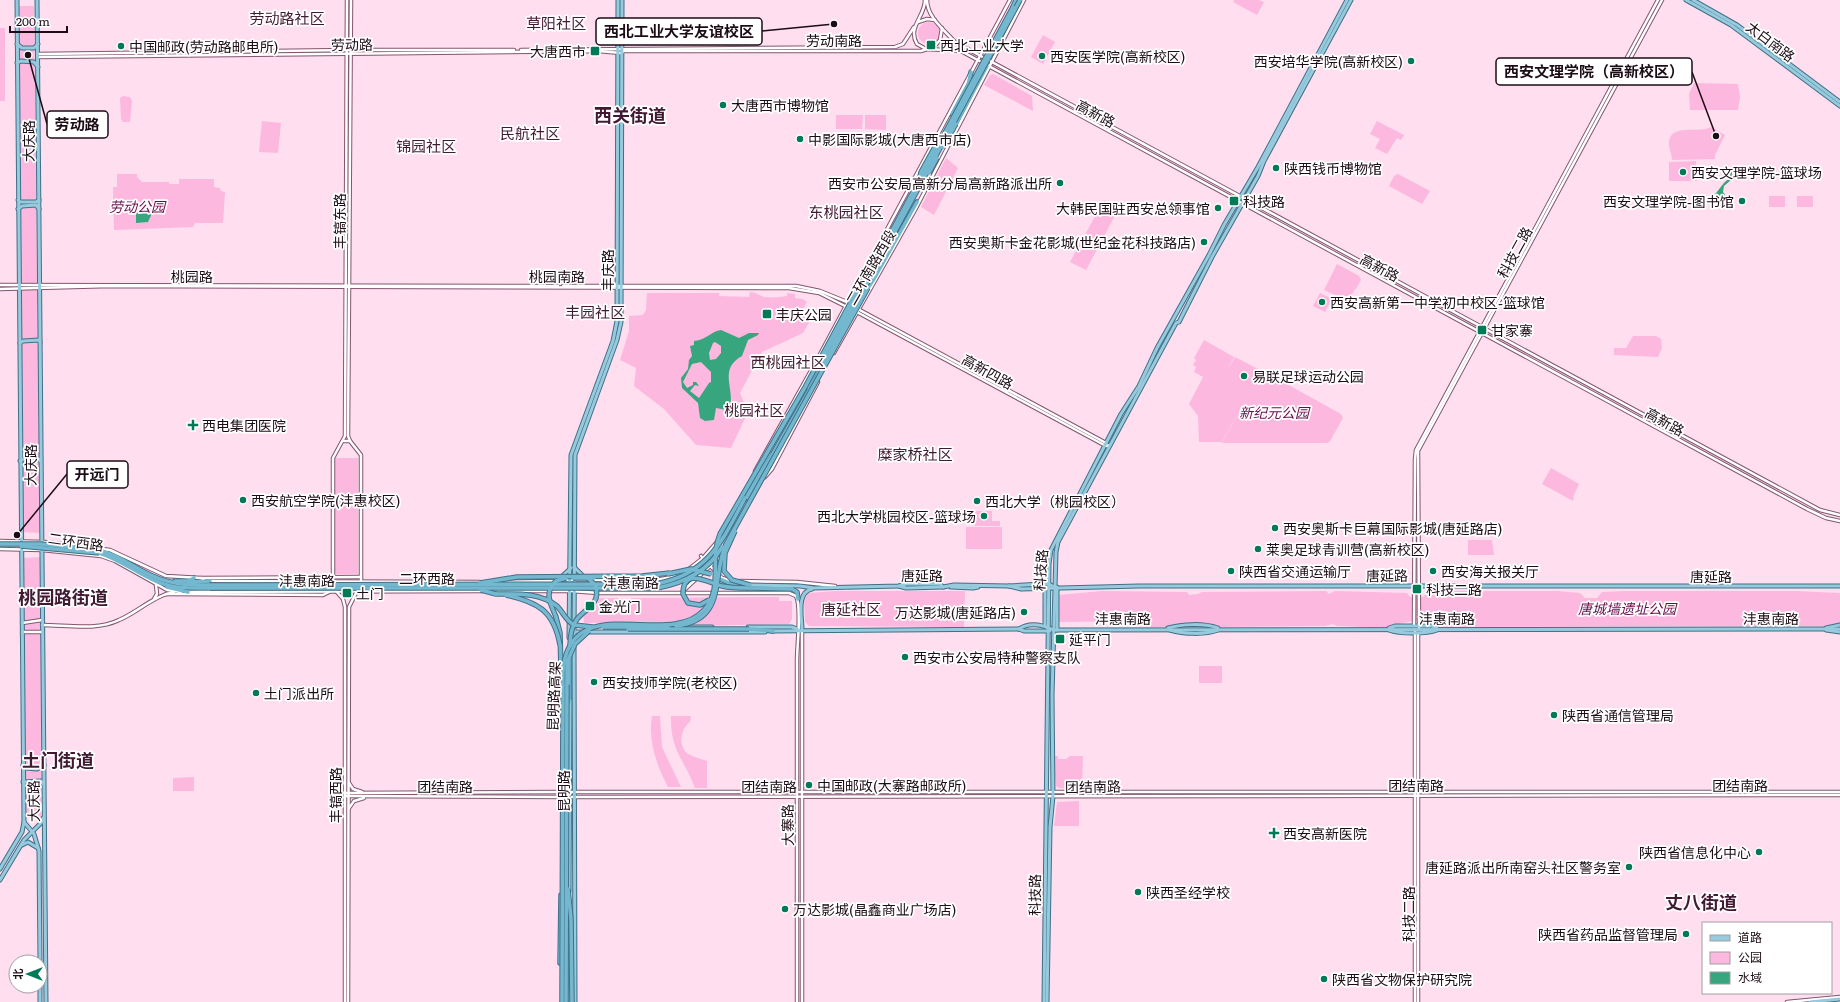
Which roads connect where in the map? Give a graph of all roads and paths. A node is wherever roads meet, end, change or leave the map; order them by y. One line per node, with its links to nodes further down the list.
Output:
1 (17, 0): 24 (main road, 大庆路)
2 (37, 0): 25 (main road, 大庆路)
3 (347, 0): 31 (main road, 丰镐东路)
4 (351, 0): 32 (main road, 丰镐东路)
5 (618, 0): 30 (main road, 丰庆路)
6 (622, 0): 30 (main road, 丰庆路)
7 (926, 0): 18 (main road); 19 (main road)
8 (1010, 0): 34 (main road, 二环南路西段)
9 (1016, 0): 43 (highway, 二环南路西段, bridge)
10 (1020, 0): 43 (highway, 二环南路西段, bridge)
11 (1024, 0): 36 (main road, 二环南路西段)
12 (1347, 0): 44 (main road, 科技路)
13 (1351, 0): 44 (main road, 科技路)
14 (1658, 0): 64 (main road, 科技二路)
15 (1662, 0): 64 (main road, 科技二路)
16 (1686, 0): 42 (main road, 太白南路)
17 (1693, 0): 41 (main road, 太白南路)
18 (927, 8): 19 (main road); 21 (main road)
19 (924, 9): 20 (main road)
20 (918, 22): 21 (main road); 22 (main road)
21 (937, 22): 23 (main road)
22 (914, 27): 26 (main road); 27 (main road)
23 (941, 27): 28 (main road); 34 (main road, 高新路)
24 (17, 44): 25 (main road); 37 (main road, 大庆路)
25 (38, 44): 33 (main road, 大庆路)
26 (902, 45): 29 (main road); 30 (main road, 劳动南路)
27 (927, 49): 28 (main road, 劳动南路); 29 (main road, 劳动南路)
28 (931, 49): 35 (main road, 劳动南路)
29 (899, 50): 30 (main road, 劳动南路)
30 (620, 51): 32 (main road, 劳动路); 56 (main road, 丰庆路)
31 (346, 52): 32 (main road, 劳动路); 33 (main road, 劳动路); 57 (main road, 丰镐东路)
32 (351, 52): 57 (main road, 丰镐东路)
33 (38, 56): 39 (main road, 大庆路)
34 (979, 56): 35 (main road, 二环南路西段); 36 (main road, 高新路)
35 (977, 60): 38 (main road, 高新路); 40 (main road, 二环南路西段)
36 (990, 61): 38 (main road, 二环南路西段); 44 (main road, 高新路)
37 (17, 63): 39 (main road); 45 (main road, 大庆路)
38 (988, 66): 43 (highway, bridge); 47 (main road, 高新路); 48 (main road, 二环南路西段)
39 (38, 67): 46 (main road, 大庆路)
40 (971, 72): 43 (highway, bridge); 61 (main road, 二环南路西段)
41 (1840, 102)
42 (1840, 106)
43 (921, 180): 52 (highway, 二环南路西段, bridge)
44 (1243, 198): 47 (main road, 科技路); 49 (main road, 科技路); 64 (main road, 高新路)
45 (18, 200): 46 (main road); 50 (main road, 大庆路)
46 (39, 200): 51 (main road, 大庆路)
47 (1237, 201): 49 (main road, 高新路); 71 (main road, 科技路)
48 (917, 202): 58 (highway); 63 (main road, 二环南路西段)
49 (1241, 204): 65 (main road, 高新路); 72 (main road, 科技路)
50 (18, 209): 51 (main road); 54 (main road, 大庆路)
51 (39, 209): 55 (main road, 大庆路)
52 (890, 238): 58 (highway, bridge); 78 (highway, 二环南路西段, bridge); 113 (highway, 昆明路高架, bridge)
53 (0, 285): 54 (main road)
54 (19, 285): 55 (main road); 60 (main road, 大庆路)
55 (39, 286): 57 (main road, 桃园路); 60 (main road); 67 (main road, 大庆路)
56 (620, 286): 57 (main road, 桃园南路); 61 (main road, 桃园南路); 62 (main road, 桃园南路); 88 (main road, 丰庆路)
57 (347, 287): 69 (main road, 丰镐东路); 70 (main road, 丰镐东路)
58 (868, 288): 77 (highway, 昆明路高架, bridge)
59 (0, 289): 60 (main road)
60 (20, 289): 66 (main road, 大庆路)
61 (847, 302): 62 (main road, 二环南路西段); 63 (main road, 桃园南路)
62 (846, 306): 63 (main road, 桃园南路); 86 (main road, 二环南路西段)
63 (858, 311): 71 (main road, 高新四路); 87 (main road, 二环南路西段)
64 (1484, 328): 65 (main road, 科技二路); 79 (main road, 高新路)
65 (1481, 333): 80 (main road, 高新路); 106 (main road, 科技二路)
66 (20, 338): 67 (main road); 68 (main road, 大庆路)
67 (40, 340): 68 (main road); 74 (main road, 大庆路)
68 (20, 343): 73 (main road, 大庆路)
69 (344, 441): 70 (main road); 94 (main road, 丰镐东路)
70 (350, 441): 91 (main road, 丰镐东路)
71 (1106, 445): 72 (main road); 101 (main road, 科技路)
72 (1111, 445): 109 (main road, 科技路)
73 (20, 456): 74 (main road); 75 (main road, 大庆路)
74 (41, 456): 76 (main road, 大庆路)
75 (20, 461): 76 (main road); 81 (main road, 大庆路)
76 (40, 462): 82 (main road, 大庆路)
77 (752, 496): 108 (highway, bridge); 129 (highway, 昆明路高架, bridge)
78 (746, 498): 103 (highway, 二环西路, bridge); 112 (highway, 二环西路, bridge)
79 (1840, 516)
80 (1840, 521)
81 (19, 541): 82 (main road, 沣惠南路); 83 (main road, 沣惠南路); 84 (main road, 大庆路)
82 (41, 541): 85 (main road, 大庆路); 92 (main road, 沣惠南路)
83 (0, 545): 84 (main road, 沣惠南路); 99 (highway, 二环西路, bridge)
84 (20, 549): 85 (main road, 沣惠南路); 126 (main road, 大庆路)
85 (42, 550): 99 (main road, 沣惠南路); 125 (main road, 大庆路)
86 (702, 557): 87 (main road, 唐延路); 97 (main road, 沣惠南路)
87 (710, 566): 104 (main road, 唐延路); 120 (main road, 二环南路西段)
88 (573, 567): 95 (main road); 96 (main road, 丰庆路); 97 (main road)
89 (670, 574): 90 (highway, bridge); 108 (highway, bridge); 143 (highway, bridge)
90 (580, 576): 103 (highway, bridge); 145 (highway, bridge)
91 (361, 577): 94 (main road); 100 (main road, 丰镐东路)
92 (194, 578): 93 (main road, 沣惠南路); 98 (highway)
93 (201, 578): 94 (main road); 102 (main road, 沣惠南路)
94 (333, 580): 100 (main road, 沣惠南路); 102 (main road, 沣惠南路); 118 (main road, 丰镐东路)
95 (557, 580): 96 (main road, 沣惠南路); 100 (main road, 沣惠南路)
96 (572, 580): 97 (main road, 沣惠南路); 114 (main road, 昆明路)
97 (589, 580)
98 (175, 581): 99 (highway); 102 (highway)
99 (158, 582): 102 (highway, 二环西路); 115 (main road, 沣惠南路); 116 (highway); 123 (main road)
100 (361, 582): 119 (main road, 丰镐东路)
101 (1048, 584): 105 (main road, 唐延路); 109 (main road, 唐延路); 111 (main road, 科技路)
102 (210, 585): 103 (highway, 二环西路, bridge); 112 (highway, 二环西路, bridge)
103 (470, 585)
104 (835, 586): 105 (main road, 唐延路); 110 (main road, 唐延路)
105 (1009, 586): 111 (main road, 唐延路)
106 (1416, 586): 107 (main road, 唐延路); 109 (main road, 唐延路); 133 (main road, 科技二路); 133 (main road, 科技二路)
107 (1840, 586)
108 (749, 587): 110 (main road, 唐延路); 113 (highway, bridge); 124 (highway)
109 (1056, 587): 111 (main road, 唐延路); 137 (main road, 科技路)
110 (814, 588): 136 (main road)
111 (1047, 588): 131 (main road, 科技路)
112 (478, 589): 122 (highway, bridge)
113 (715, 590): 144 (highway, 昆明路高架, bridge)
114 (572, 591): 119 (main road, 沣惠南路); 120 (main road, 沣惠南路); 141 (main road, 昆明路); 155 (main road, 昆明路)
115 (177, 592): 116 (main road, 沣惠南路); 121 (main road)
116 (188, 592): 117 (main road, 沣惠南路)
117 (329, 592): 118 (main road, 沣惠南路); 121 (main road)
118 (336, 592): 119 (main road, 沣惠南路); 158 (main road, 丰镐西路)
119 (357, 592): 148 (main road, 丰镐西路)
120 (679, 593): 124 (main road, 沣惠南路)
121 (166, 594): 123 (main road)
122 (495, 594): 130 (highway, bridge); 143 (highway, bridge)
123 (154, 599): 127 (main road)
124 (798, 600): 132 (main road, 大寨路)
125 (42, 620): 126 (main road); 127 (main road, 大庆路)
126 (21, 623): 139 (main road, 大庆路)
127 (42, 625): 140 (main road, 大庆路)
128 (1840, 625): 134 (main road)
129 (614, 626): 138 (highway, bridge); 145 (highway, 昆明路高架, bridge)
130 (668, 627): 132 (main road)
131 (1047, 628): 136 (main road, 沣惠南路); 137 (main road, 沣惠南路); 152 (main road, 科技路)
132 (797, 629): 136 (main road, 沣惠南路); 138 (main road, 沣惠南路); 156 (main road, 大寨路)
133 (1416, 629): 134 (main road, 沣惠南路); 137 (main road, 沣惠南路); 157 (main road, 科技二路)
134 (1822, 629): 135 (main road, 沣惠南路); 142 (main road)
135 (1840, 629)
136 (802, 630): 151 (main road, 大寨路)
137 (1055, 630): 153 (main road, 科技路)
138 (773, 631): 141 (main road, 沣惠南路)
139 (22, 632): 140 (main road); 146 (main road, 大庆路)
140 (42, 632): 147 (main road, 大庆路)
141 (574, 632): 155 (main road, 昆明路)
142 (1840, 632)
143 (560, 645): 144 (highway, bridge)
144 (563, 715): 178 (highway, 昆明路高架, bridge)
145 (566, 737): 172 (highway, 昆明路高架, bridge)
146 (23, 765): 147 (main road); 149 (main road, 大庆路)
147 (44, 765): 150 (main road, 大庆路)
148 (348, 777): 158 (main road, 丰镐西路); 159 (main road)
149 (23, 782): 150 (main road); 165 (main road, 大庆路)
150 (44, 786): 163 (main road, 大庆路)
151 (802, 792): 152 (main road, 团结南路); 156 (main road, 团结南路); 160 (main road, 大寨路)
152 (1046, 792): 153 (main road, 团结南路); 161 (main road, 科技路)
153 (1053, 792): 157 (main road, 团结南路); 162 (main road, 科技路)
154 (1840, 793): 157 (main road, 团结南路); 157 (main road, 团结南路)
155 (572, 794): 156 (main road, 团结南路); 159 (main road, 团结南路); 180 (main road, 昆明路); 181 (main road, 昆明路)
156 (796, 794): 160 (main road, 团结南路); 182 (main road, 大寨路)
157 (1417, 794): 162 (main road, 团结南路); 186 (main road, 科技二路); 187 (main road, 科技二路)
158 (347, 795): 159 (main road, 团结南路); 164 (main road, 丰镐西路); 177 (main road, 丰镐西路)
159 (370, 795): 164 (main road)
160 (802, 796): 161 (main road, 团结南路); 183 (main road, 大寨路)
161 (1046, 796): 162 (main road, 团结南路); 184 (main road, 科技路)
162 (1053, 796): 185 (main road, 科技路)
163 (44, 814): 166 (main road); 170 (main road, 大庆路)
164 (348, 814): 177 (main road, 丰镐西路)
165 (24, 822): 166 (main road, 大庆路); 171 (main road)
166 (32, 831): 167 (main road); 168 (main road, 大庆路)
167 (20, 846): 168 (main road); 173 (main road)
168 (39, 849): 169 (main road, 大庆路)
169 (39, 860): 170 (main road); 174 (main road, 大庆路)
170 (44, 860): 176 (main road, 大庆路)
171 (0, 869)
172 (566, 878): 179 (highway, 昆明路高架, bridge); 180 (highway, bridge)
173 (0, 880)
174 (40, 954)
175 (1840, 998): 188 (main road); 189 (main road)
176 (46, 1002)
177 (347, 1002)
178 (562, 1002)
179 (566, 1002)
180 (571, 1002)
181 (575, 1002)
182 (797, 1002)
183 (802, 1002)
184 (1044, 1002)
185 (1047, 1002)
186 (1415, 1002)
187 (1418, 1002)
188 (1787, 1002)
189 (1810, 1002)

